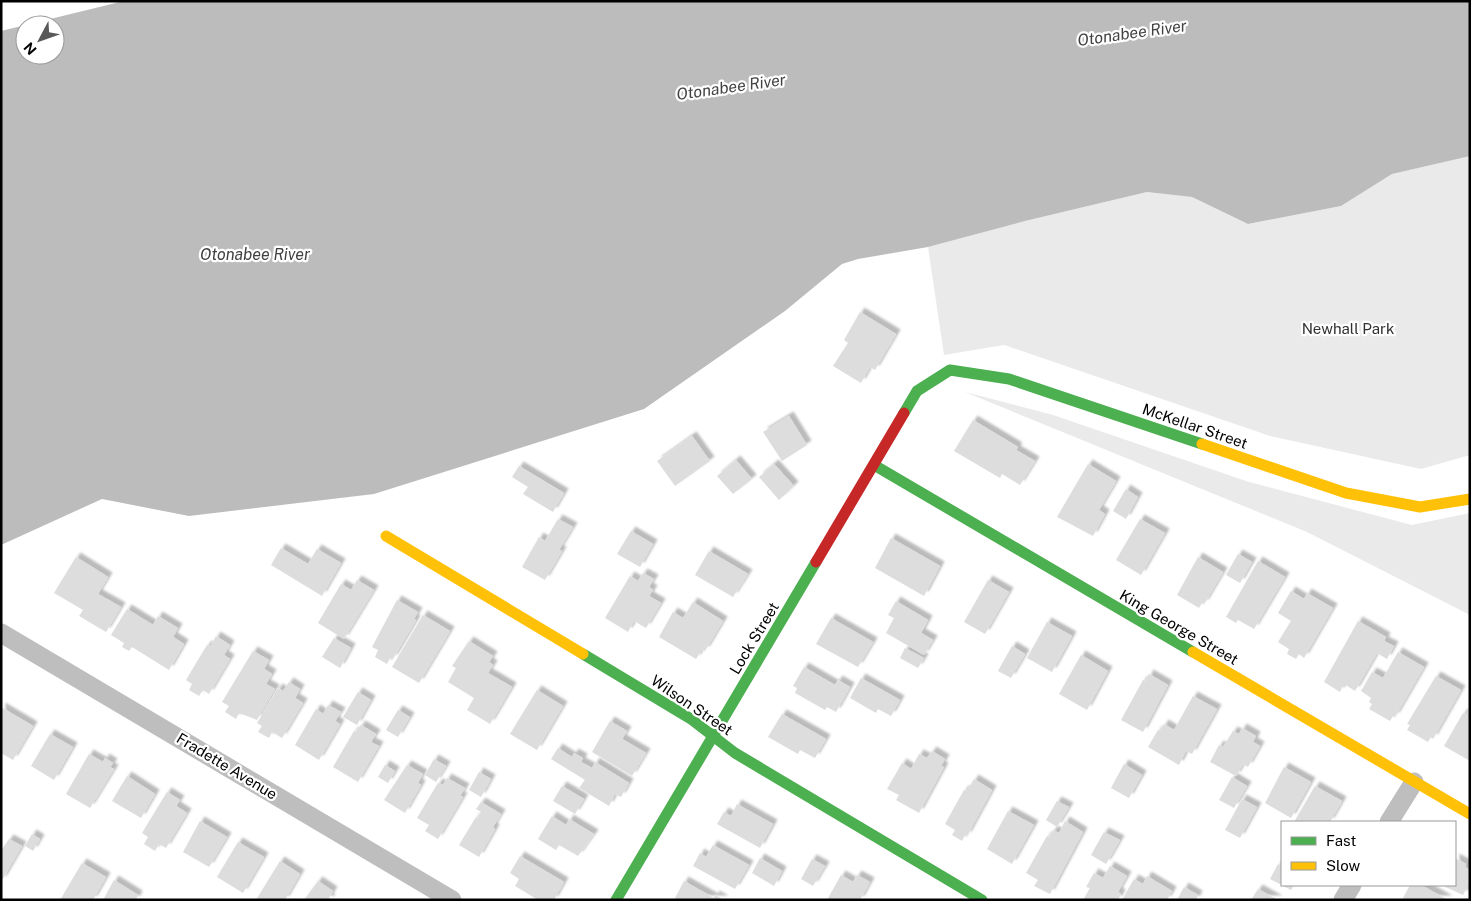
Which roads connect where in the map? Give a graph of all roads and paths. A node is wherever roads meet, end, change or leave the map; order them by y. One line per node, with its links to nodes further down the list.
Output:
1 (918, 391): 2 (street, Lock Street); 3 (street, McKellar Street)
2 (874, 465): 6 (street, Lock Street); 7 (street, King George Street)
3 (1470, 499)
4 (386, 536): 6 (street, Wilson Street)
5 (1, 633): 12 (street, Fradette Avenue)
6 (714, 736): 11 (street, Wilson Street); 13 (street, Lock Street)
7 (1414, 782): 8 (street, King George Street); 9 (street)
8 (1470, 814)
9 (1390, 821)
10 (1351, 886): 14 (street)
11 (978, 899)
12 (452, 900)
13 (616, 900)
14 (1343, 900)

